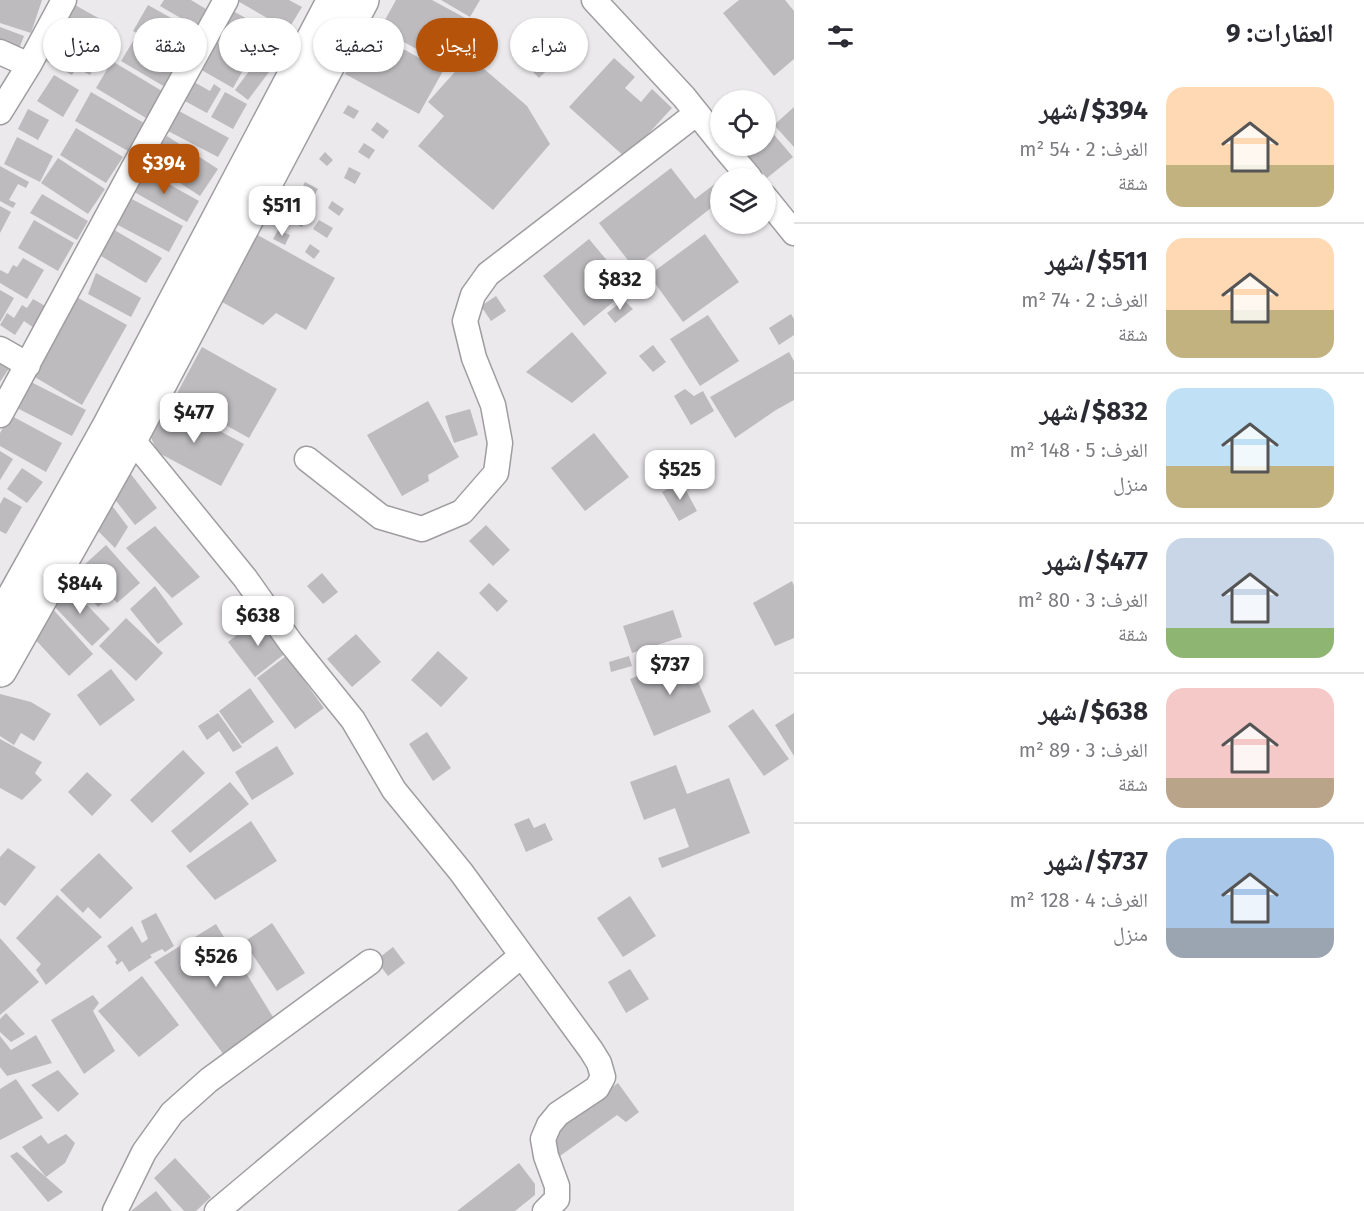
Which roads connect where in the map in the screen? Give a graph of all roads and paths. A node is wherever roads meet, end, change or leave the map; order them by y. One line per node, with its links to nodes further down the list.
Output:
1 (64, 0): 7 (street)
2 (226, 0): 16 (street)
3 (334, 0): 18 (main road)
4 (362, 0): 18 (main road)
5 (594, 0): 9 (street)
6 (0, 52): 7 (street)
7 (29, 65): 8 (street)
8 (0, 112)
9 (697, 113): 10 (street); 19 (street)
10 (710, 129)
11 (731, 156): 12 (street)
12 (742, 168)
13 (776, 211): 14 (street)
14 (794, 233)
15 (0, 349): 16 (street)
16 (28, 365): 17 (street)
17 (0, 415)
18 (121, 431): 20 (main road); 21 (main road); 22 (street)
19 (307, 459)
20 (0, 622)
21 (0, 670)
22 (521, 956): 25 (street); 26 (street)
23 (370, 962): 24 (street)
24 (115, 1211)
25 (218, 1211)
26 (545, 1211)

